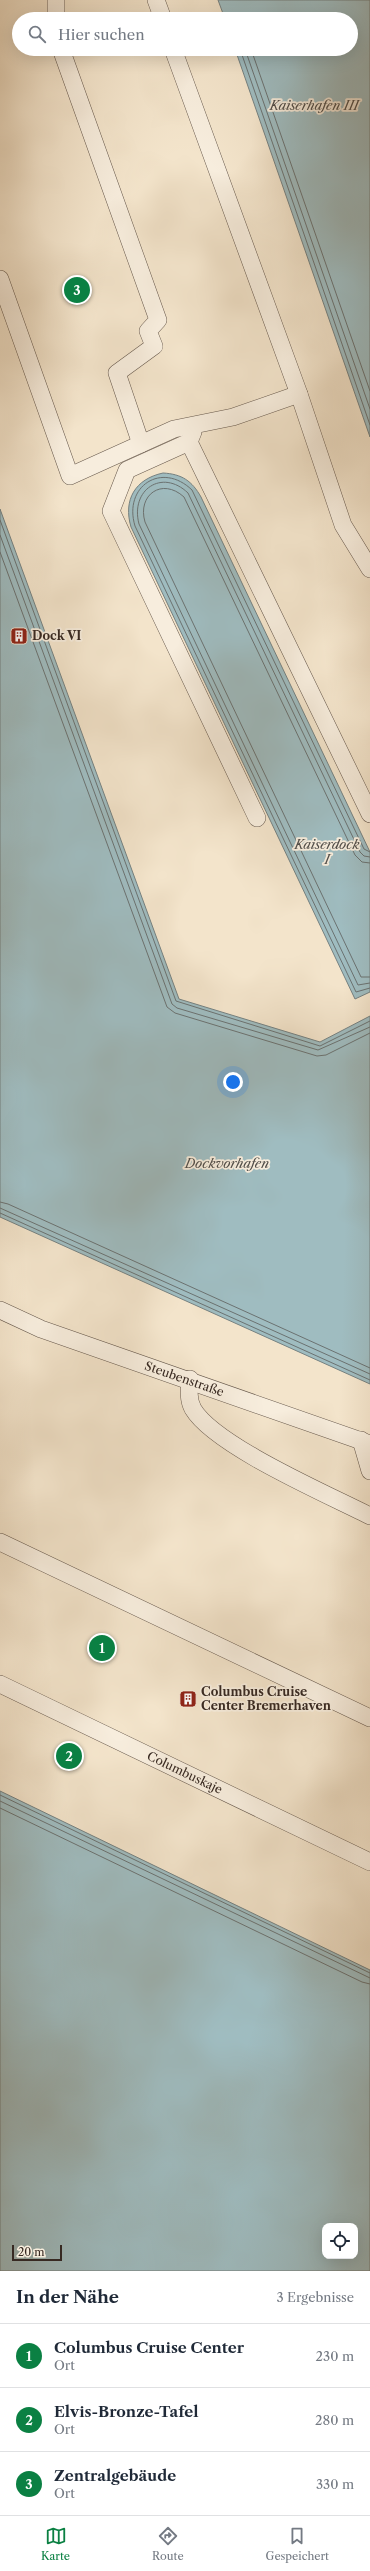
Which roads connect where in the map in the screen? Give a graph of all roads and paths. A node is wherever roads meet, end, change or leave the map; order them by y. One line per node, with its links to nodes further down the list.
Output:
1 (56, 0): 3 (street)
2 (156, 0): 4 (street)
3 (56, 12)
4 (160, 12)
5 (63, 56): 11 (street)
6 (176, 56): 8 (street)
7 (0, 279): 11 (street)
8 (299, 394): 9 (street); 12 (street)
9 (195, 426): 10 (street); 11 (street)
10 (189, 442): 13 (street); 14 (street)
11 (141, 444)
12 (370, 569)
13 (370, 814)
14 (257, 818)
15 (0, 1310): 16 (street, Steubenstraße)
16 (190, 1380): 17 (street, Steubenstraße); 19 (street)
17 (366, 1442): 18 (street)
18 (370, 1471)
19 (370, 1516)
20 (0, 1542): 22 (street)
21 (0, 1684): 23 (street, Columbuskaje)
22 (370, 1718)
23 (370, 1862)

